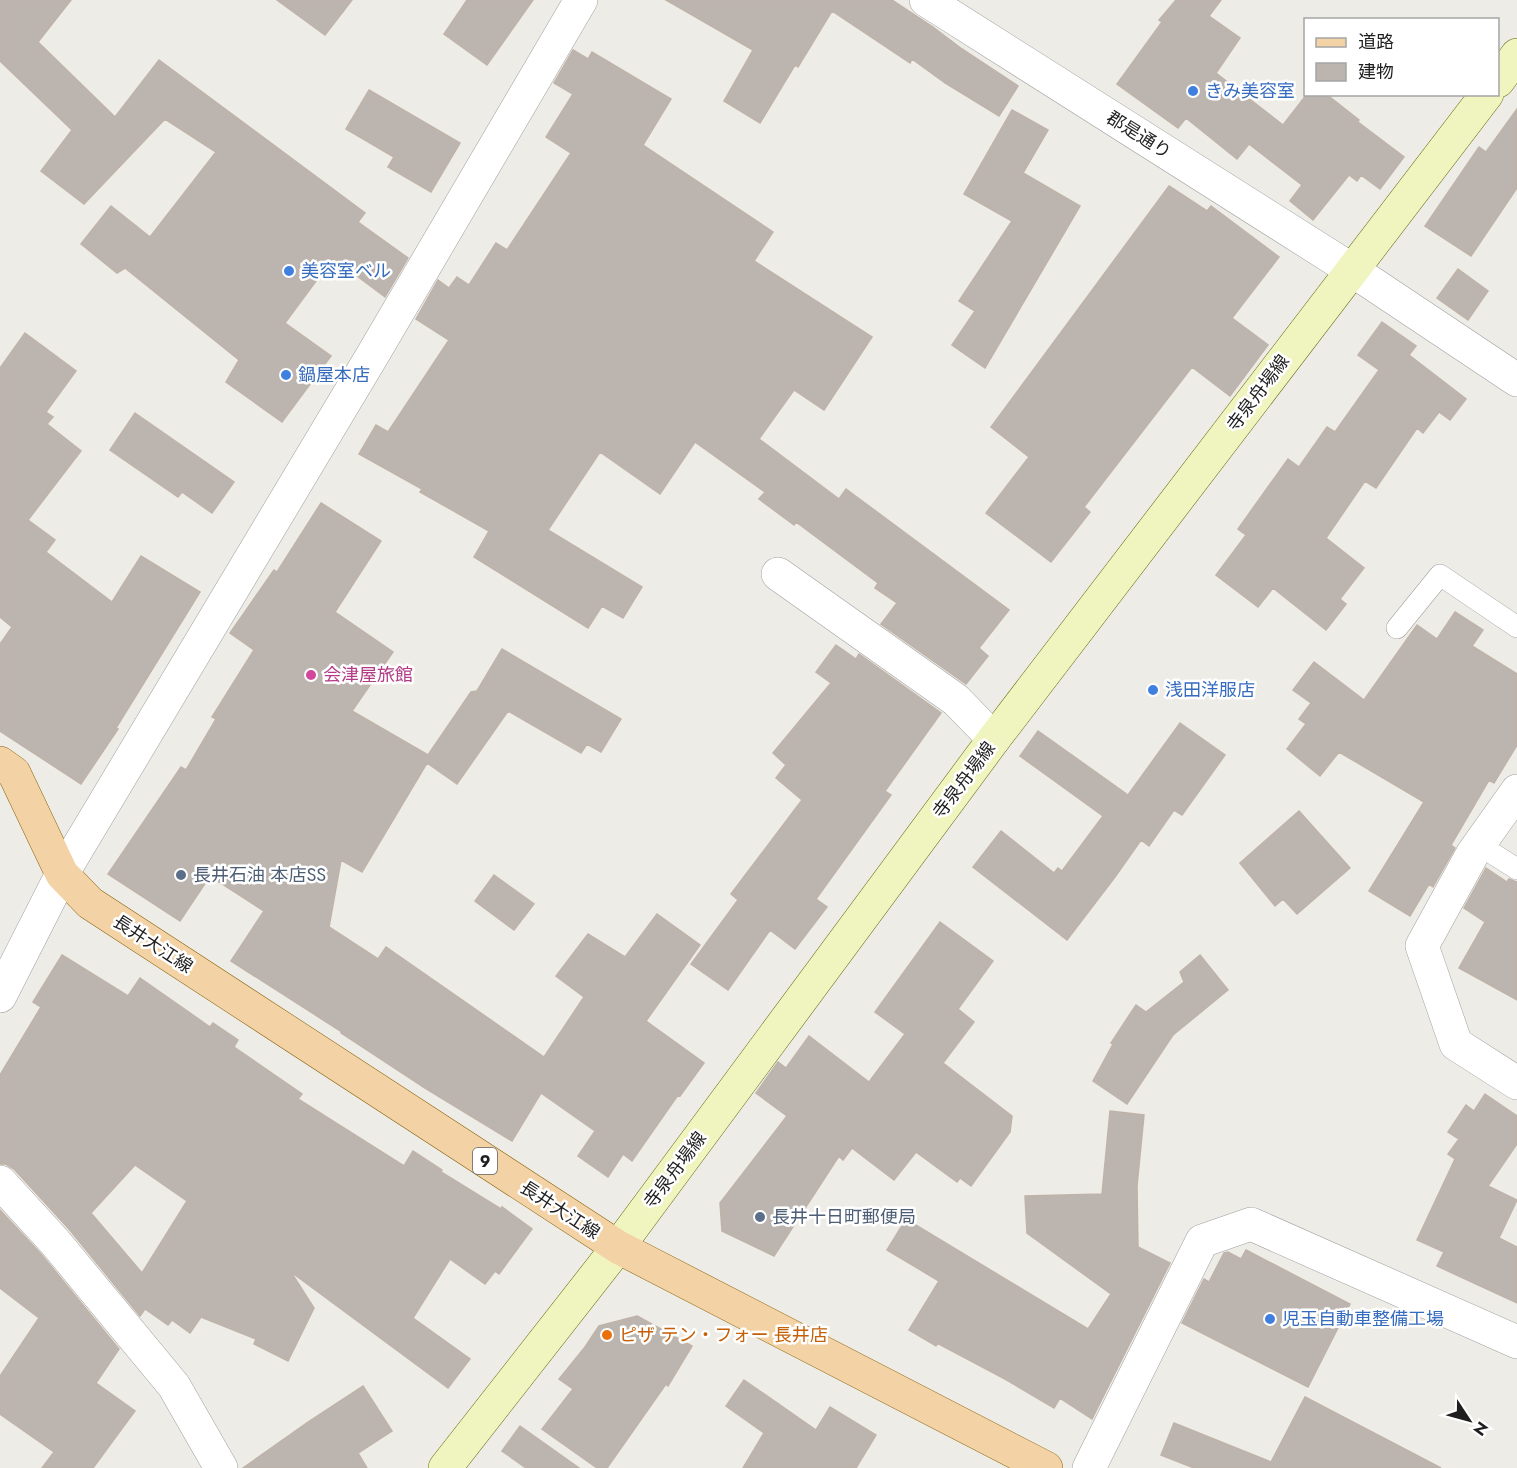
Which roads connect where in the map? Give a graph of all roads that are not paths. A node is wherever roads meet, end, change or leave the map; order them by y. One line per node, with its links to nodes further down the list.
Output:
1 (581, 0): 16 (street)
2 (926, 0): 6 (street, 郡是通り)
3 (1517, 55): 4 (main road)
4 (1499, 78)
5 (1485, 96): 6 (main road, 寺泉舟場線)
6 (1353, 270): 7 (street, 郡是通り); 11 (main road, 寺泉舟場線)
7 (1517, 380)
8 (778, 574): 11 (street)
9 (1517, 627): 10 (lane)
10 (1397, 628)
11 (994, 739): 20 (main road, 寺泉舟場線)
12 (0, 763): 16 (main road, 長井大江線 / 9)
13 (1517, 791): 14 (street)
14 (1479, 845): 15 (lane); 18 (street)
15 (1517, 869)
16 (62, 874): 17 (street); 20 (main road, 長井大江線 / 9)
17 (0, 996)
18 (1517, 1083)
19 (0, 1182): 22 (street)
20 (618, 1247): 23 (main road, 寺泉舟場線); 24 (main road, 長井大江線 / 9)
21 (1517, 1342): 25 (street)
22 (221, 1468)
23 (445, 1468)
24 (1047, 1468)
25 (1089, 1468)

